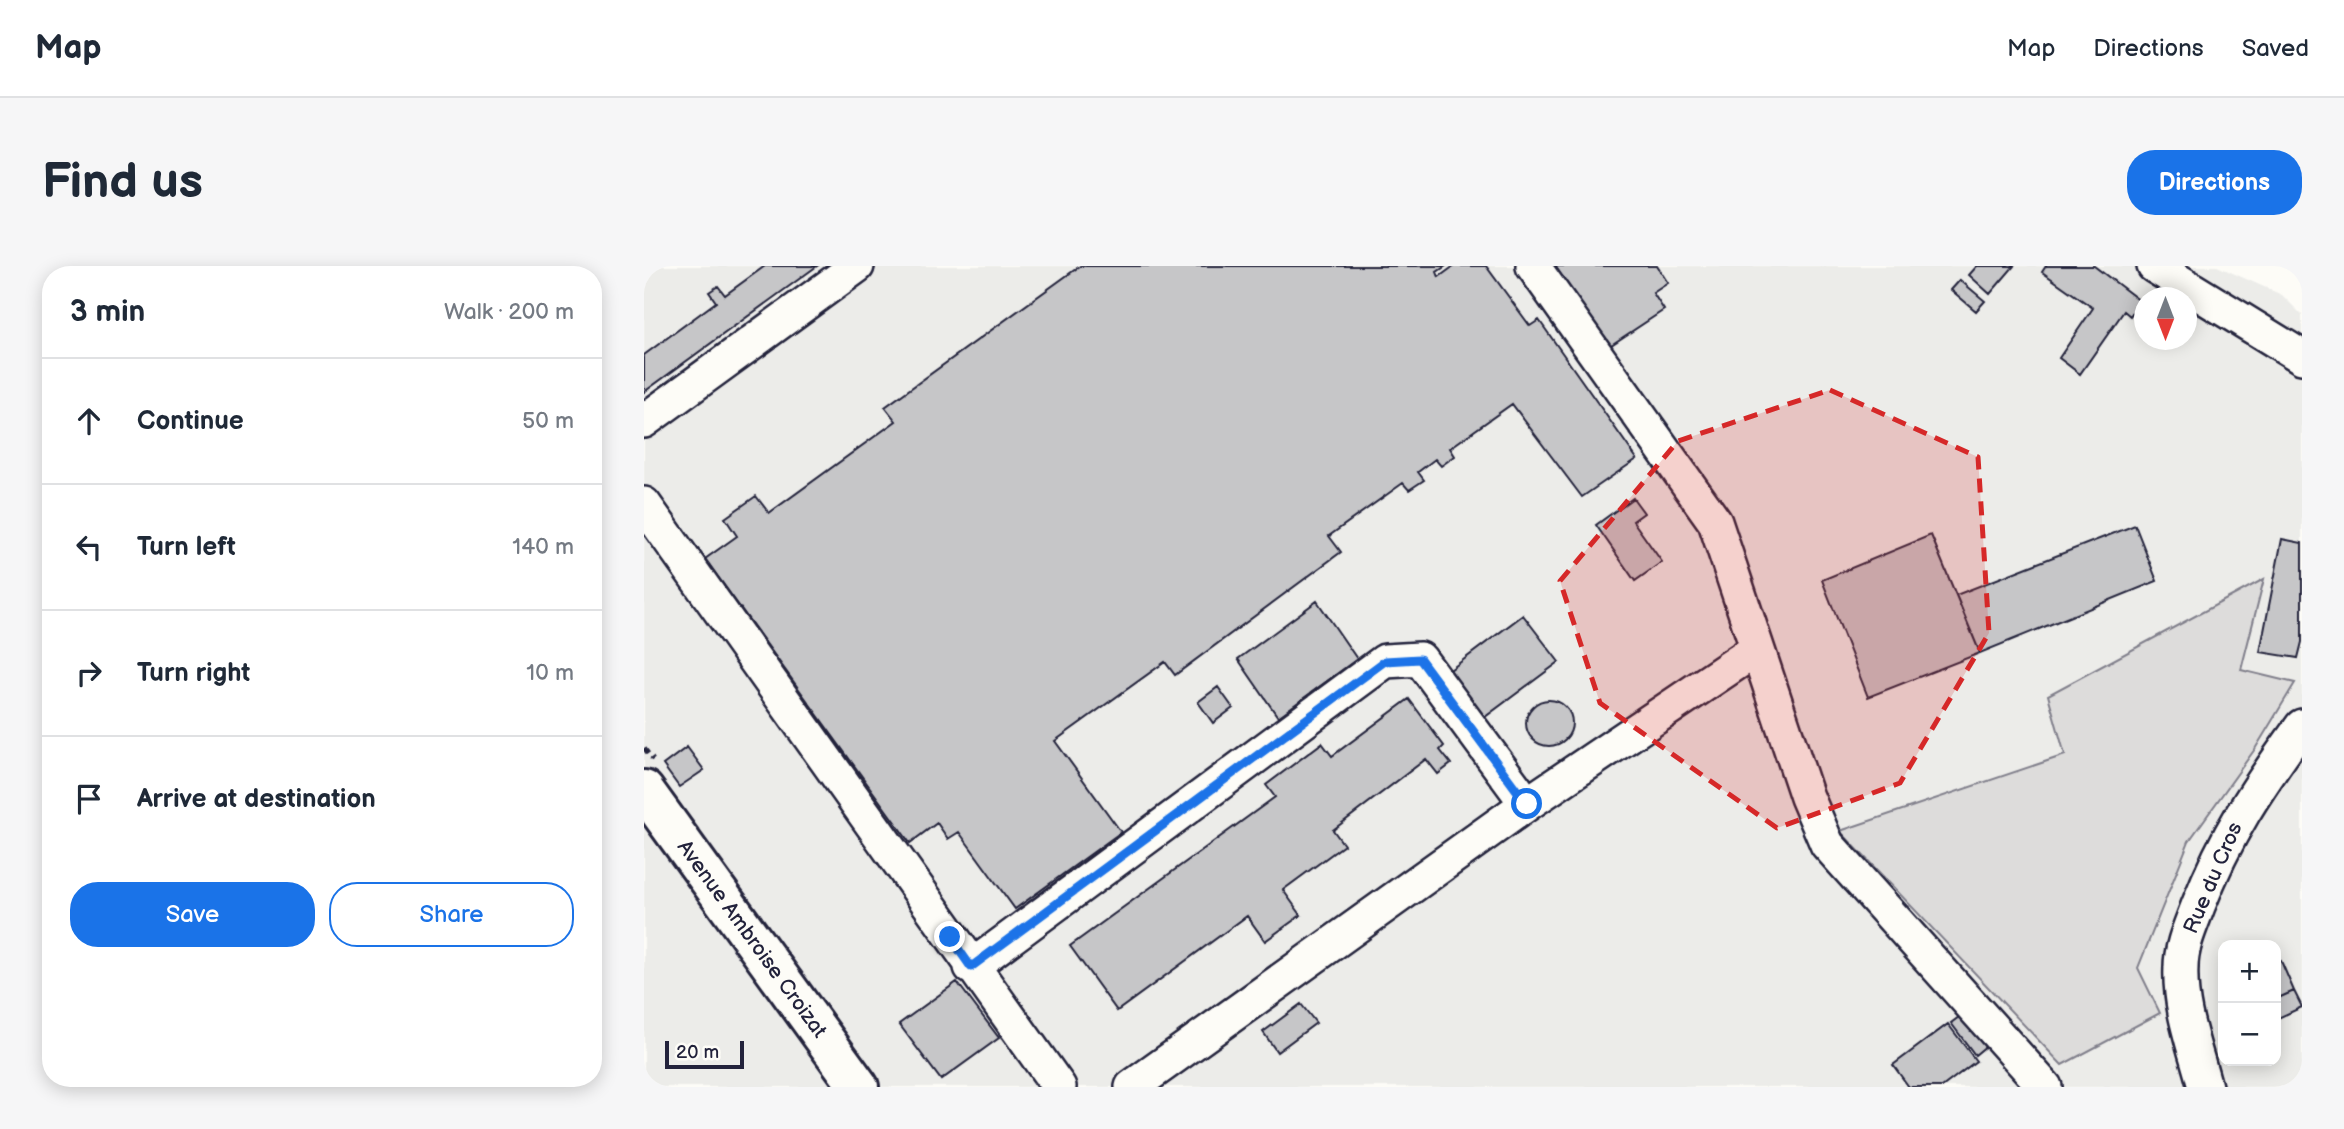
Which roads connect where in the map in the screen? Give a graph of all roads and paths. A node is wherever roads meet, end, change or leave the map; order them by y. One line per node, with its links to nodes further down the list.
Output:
1 (857, 266): 5 (street)
2 (1533, 266): 7 (street)
3 (2154, 266): 4 (street)
4 (2302, 356)
5 (644, 421)
6 (644, 504): 11 (street)
7 (1757, 649): 10 (street); 15 (street)
8 (2302, 726): 16 (street, Rue du Cros)
9 (644, 790): 12 (main road, Avenue Ambroise Croizat)
10 (1527, 804): 11 (street); 14 (street)
11 (971, 967): 13 (street)
12 (859, 1087)
13 (1059, 1087)
14 (1132, 1087)
15 (2045, 1087)
16 (2205, 1087)

